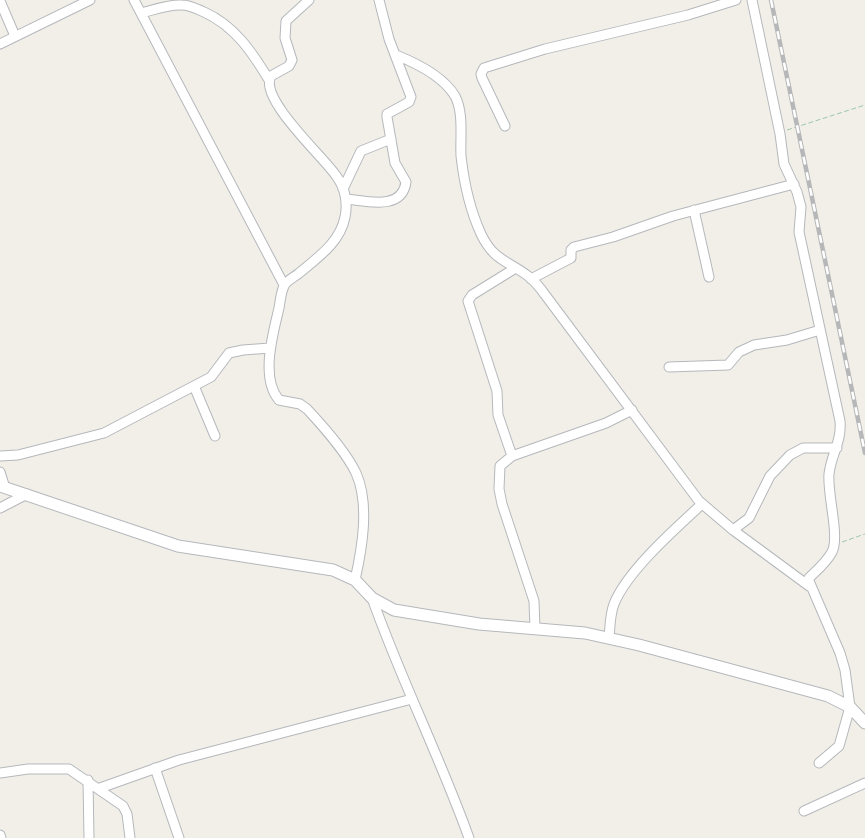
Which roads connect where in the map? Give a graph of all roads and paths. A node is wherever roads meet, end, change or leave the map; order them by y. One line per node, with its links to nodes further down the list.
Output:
1 (90, 0): 9 (street)
2 (134, 0): 8 (street)
3 (309, 0): 12 (street)
4 (379, 0): 11 (street)
5 (736, 0): 14 (street)
6 (752, 0): 15 (street)
7 (0, 1): 9 (street)
8 (141, 13): 12 (street); 24 (street)
9 (15, 36): 10 (street)
10 (0, 44)
11 (396, 55): 16 (street); 21 (street)
12 (269, 80): 18 (street)
13 (865, 105): 15 (path)
14 (505, 126)
15 (780, 134): 17 (street)
16 (391, 139): 18 (street); 19 (street)
17 (794, 184): 20 (street); 25 (street)
18 (343, 189): 19 (street)
19 (346, 199): 24 (street)
20 (694, 210): 22 (street); 23 (street)
21 (514, 269): 23 (street); 33 (street)
22 (709, 277)
23 (531, 279): 29 (street)
24 (284, 285): 26 (street)
25 (820, 330): 27 (street); 31 (street)
26 (270, 348): 28 (street); 42 (street)
27 (669, 367)
28 (194, 386): 30 (street); 32 (street)
29 (632, 410): 33 (street); 37 (street)
30 (215, 436)
31 (837, 448): 39 (street); 41 (street)
32 (0, 456)
33 (512, 456): 45 (street)
34 (0, 472): 35 (street)
35 (2, 487): 36 (street)
36 (27, 494): 38 (street); 42 (street)
37 (702, 504): 39 (street); 46 (street)
38 (0, 508)
39 (733, 530): 43 (street)
40 (865, 534): 41 (path)
41 (834, 545): 43 (street)
42 (355, 580): 44 (street)
43 (809, 586): 48 (street)
44 (372, 598): 45 (street); 47 (street)
45 (535, 629): 46 (street)
46 (609, 638): 48 (street)
47 (412, 699): 51 (street); 60 (street)
48 (850, 707): 49 (street); 50 (street)
49 (865, 723)
50 (819, 763)
51 (155, 768): 55 (street); 59 (street)
52 (0, 773): 53 (street)
53 (88, 780): 55 (street); 57 (street)
54 (865, 783): 56 (street)
55 (100, 788): 58 (street)
56 (804, 811)
57 (89, 838)
58 (130, 838)
59 (179, 838)
60 (469, 838)

